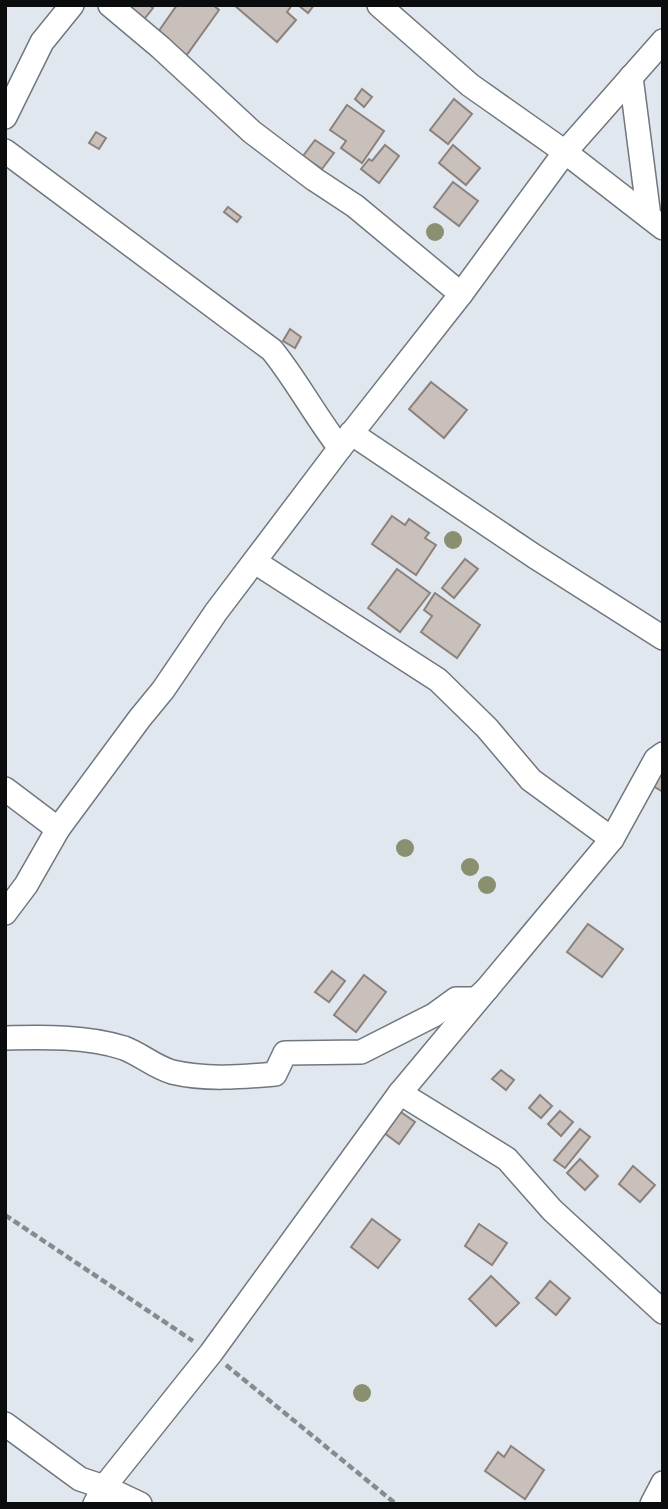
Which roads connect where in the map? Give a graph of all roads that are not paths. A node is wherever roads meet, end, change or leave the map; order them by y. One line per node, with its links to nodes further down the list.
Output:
1 (72, 5): 6 (street)
2 (110, 5): 10 (street)
3 (379, 5): 8 (street)
4 (663, 41): 5 (street)
5 (631, 77): 8 (street); 9 (street)
6 (5, 117)
7 (5, 151): 11 (street)
8 (565, 152): 9 (street); 10 (street)
9 (656, 223)
10 (461, 294): 11 (street)
11 (345, 441): 12 (street); 13 (street)
12 (255, 562): 16 (street); 17 (street)
13 (663, 638)
14 (663, 754): 17 (street)
15 (5, 789): 16 (street)
16 (58, 829): 18 (street)
17 (612, 839): 19 (street)
18 (5, 913)
19 (496, 980): 20 (street); 21 (street)
20 (5, 1038)
21 (400, 1093): 22 (street); 25 (street)
22 (663, 1312)
23 (5, 1424): 25 (street)
24 (663, 1483): 27 (street)
25 (99, 1495): 26 (street)
26 (140, 1504)
27 (652, 1504)

